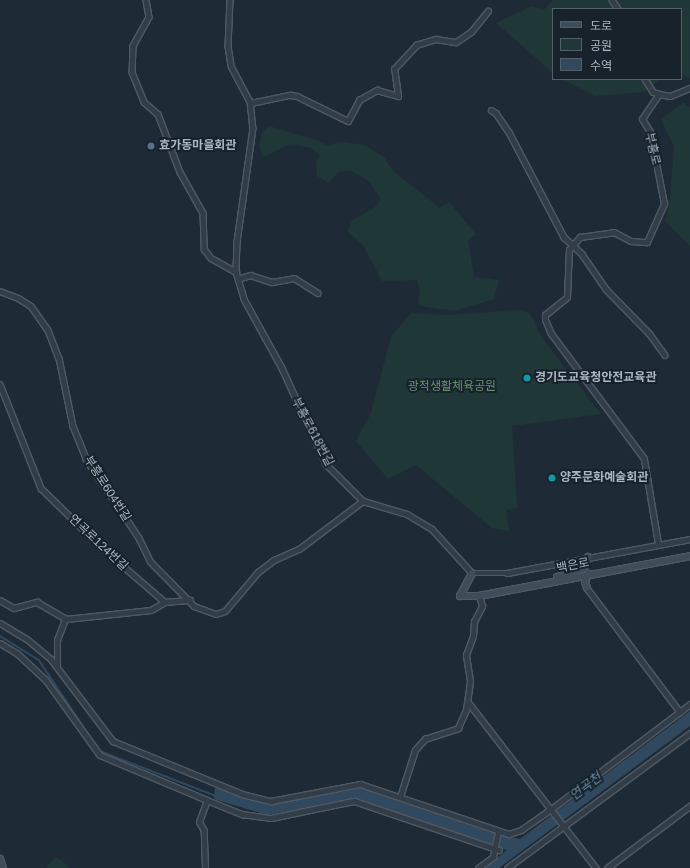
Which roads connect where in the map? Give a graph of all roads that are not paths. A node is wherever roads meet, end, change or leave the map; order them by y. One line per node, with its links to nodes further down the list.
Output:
1 (146, 0): 10 (street)
2 (230, 0): 7 (street, 부흥로618번길)
3 (488, 11): 7 (street)
4 (646, 80): 6 (street)
5 (690, 88): 6 (street)
6 (659, 94): 9 (street, 부흥로)
7 (251, 103): 10 (street, 부흥로618번길)
8 (491, 110): 9 (street)
9 (572, 245): 14 (street); 18 (street)
10 (236, 272): 11 (street, 부흥로618번길)
11 (238, 279): 13 (street); 16 (street, 부흥로618번길)
12 (0, 291): 27 (street, 부흥로604번길)
13 (318, 293)
14 (665, 355)
15 (0, 384): 28 (street, 연곡로124번길)
16 (363, 501): 21 (street, 부흥로618번길); 27 (street, 부흥로604번길)
17 (690, 539): 18 (street)
18 (658, 544): 20 (street)
19 (690, 556): 22 (street, 백은로)
20 (588, 558): 21 (street); 22 (street); 23 (street)
21 (472, 573): 25 (street, 백은로)
22 (590, 574): 23 (street, 백은로); 24 (street)
23 (538, 584): 25 (street, 백은로)
24 (587, 588): 35 (street)
25 (479, 596): 33 (street)
26 (0, 600): 29 (street)
27 (190, 600): 28 (street)
28 (165, 602): 29 (street)
29 (65, 619): 32 (street)
30 (0, 623): 32 (street)
31 (0, 643): 38 (street)
32 (56, 666): 37 (street)
33 (469, 703): 37 (street); 40 (street)
34 (690, 704): 35 (street)
35 (680, 712): 40 (street)
36 (690, 733): 41 (street)
37 (400, 797): 42 (street)
38 (207, 800): 43 (street); 46 (street)
39 (690, 806): 50 (street)
40 (550, 810): 41 (street); 42 (street)
41 (564, 827): 48 (street); 49 (street)
42 (498, 831): 43 (street)
43 (497, 849): 47 (street)
44 (0, 859): 45 (street)
45 (3, 868)
46 (205, 868)
47 (478, 868)
48 (507, 868)
49 (596, 868)
50 (606, 868)

